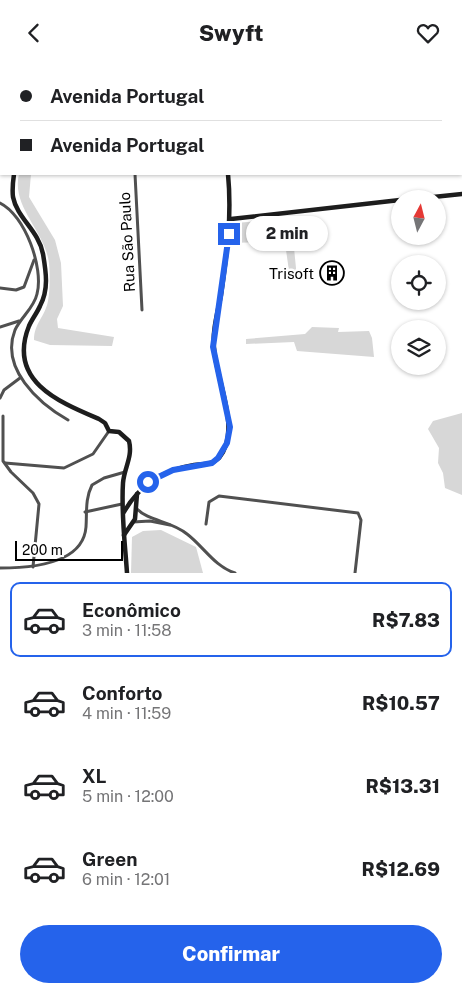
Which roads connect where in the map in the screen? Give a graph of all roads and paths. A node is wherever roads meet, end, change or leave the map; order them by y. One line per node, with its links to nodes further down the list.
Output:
1 (14, 175): 18 (street)
2 (135, 175): 11 (street, Rua São Paulo)
3 (228, 175): 8 (street)
4 (462, 194): 5 (street)
5 (446, 196)
6 (391, 201): 8 (street)
7 (0, 203): 9 (street)
8 (230, 219): 21 (street)
9 (34, 259): 10 (street); 12 (street)
10 (0, 289)
11 (142, 310)
12 (19, 321): 13 (street); 14 (street)
13 (0, 327)
14 (20, 378): 15 (street); 17 (street)
15 (0, 398)
16 (3, 416): 19 (street)
17 (68, 420)
18 (109, 431): 19 (street); 20 (street)
19 (5, 463): 32 (street)
20 (125, 472): 22 (street); 27 (street)
21 (137, 493): 23 (street); 25 (street)
22 (123, 495): 23 (street); 24 (street)
23 (129, 503): 25 (street); 26 (street)
24 (123, 504): 26 (street); 27 (street)
25 (136, 508): 28 (street); 30 (street)
26 (124, 512): 28 (street); 31 (street)
27 (85, 513): 32 (street)
28 (133, 522): 30 (street); 31 (street)
29 (206, 524): 36 (street)
30 (176, 526): 35 (street)
31 (124, 535): 34 (street)
32 (33, 567): 33 (street)
33 (0, 568)
34 (127, 573)
35 (235, 573)
36 (356, 573)

